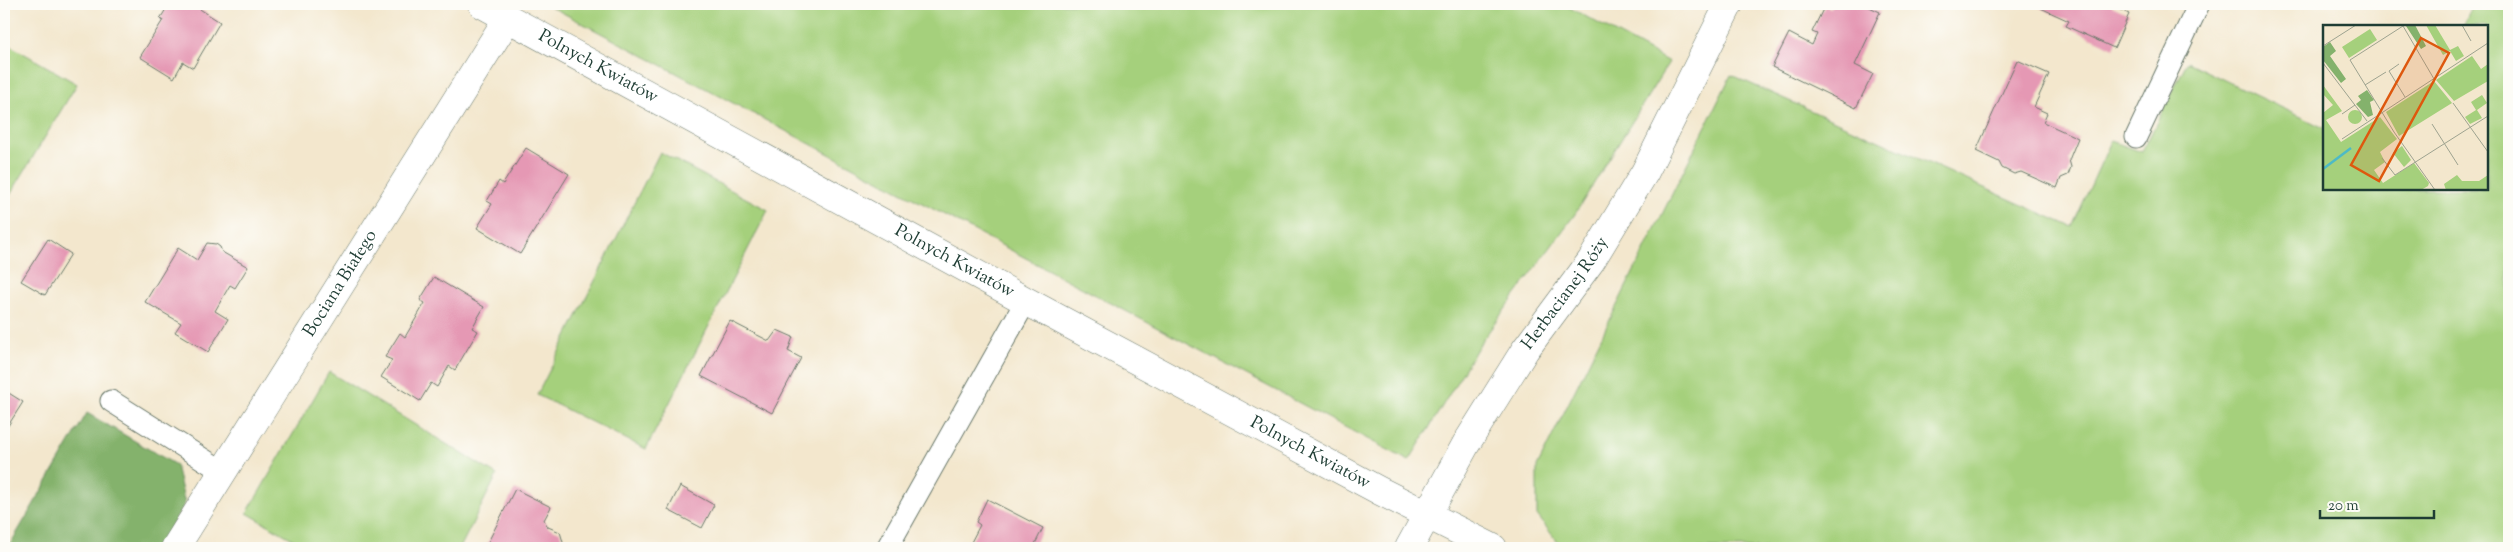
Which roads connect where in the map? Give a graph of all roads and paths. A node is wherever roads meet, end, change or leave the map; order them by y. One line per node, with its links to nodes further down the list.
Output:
1 (482, 4): 4 (street, Polnych Kwiatów)
2 (1729, 4): 9 (street, Herbacianej Róży)
3 (2199, 4): 5 (lane)
4 (508, 18): 6 (street, Polnych Kwiatów); 8 (street, Bociana Białego)
5 (2136, 138)
6 (1026, 301): 9 (street, Polnych Kwiatów); 11 (lane)
7 (111, 401): 8 (lane)
8 (222, 471): 10 (street, Bociana Białego)
9 (1427, 514): 12 (street); 13 (street)
10 (175, 548)
11 (887, 548)
12 (1409, 548)
13 (1493, 548)

